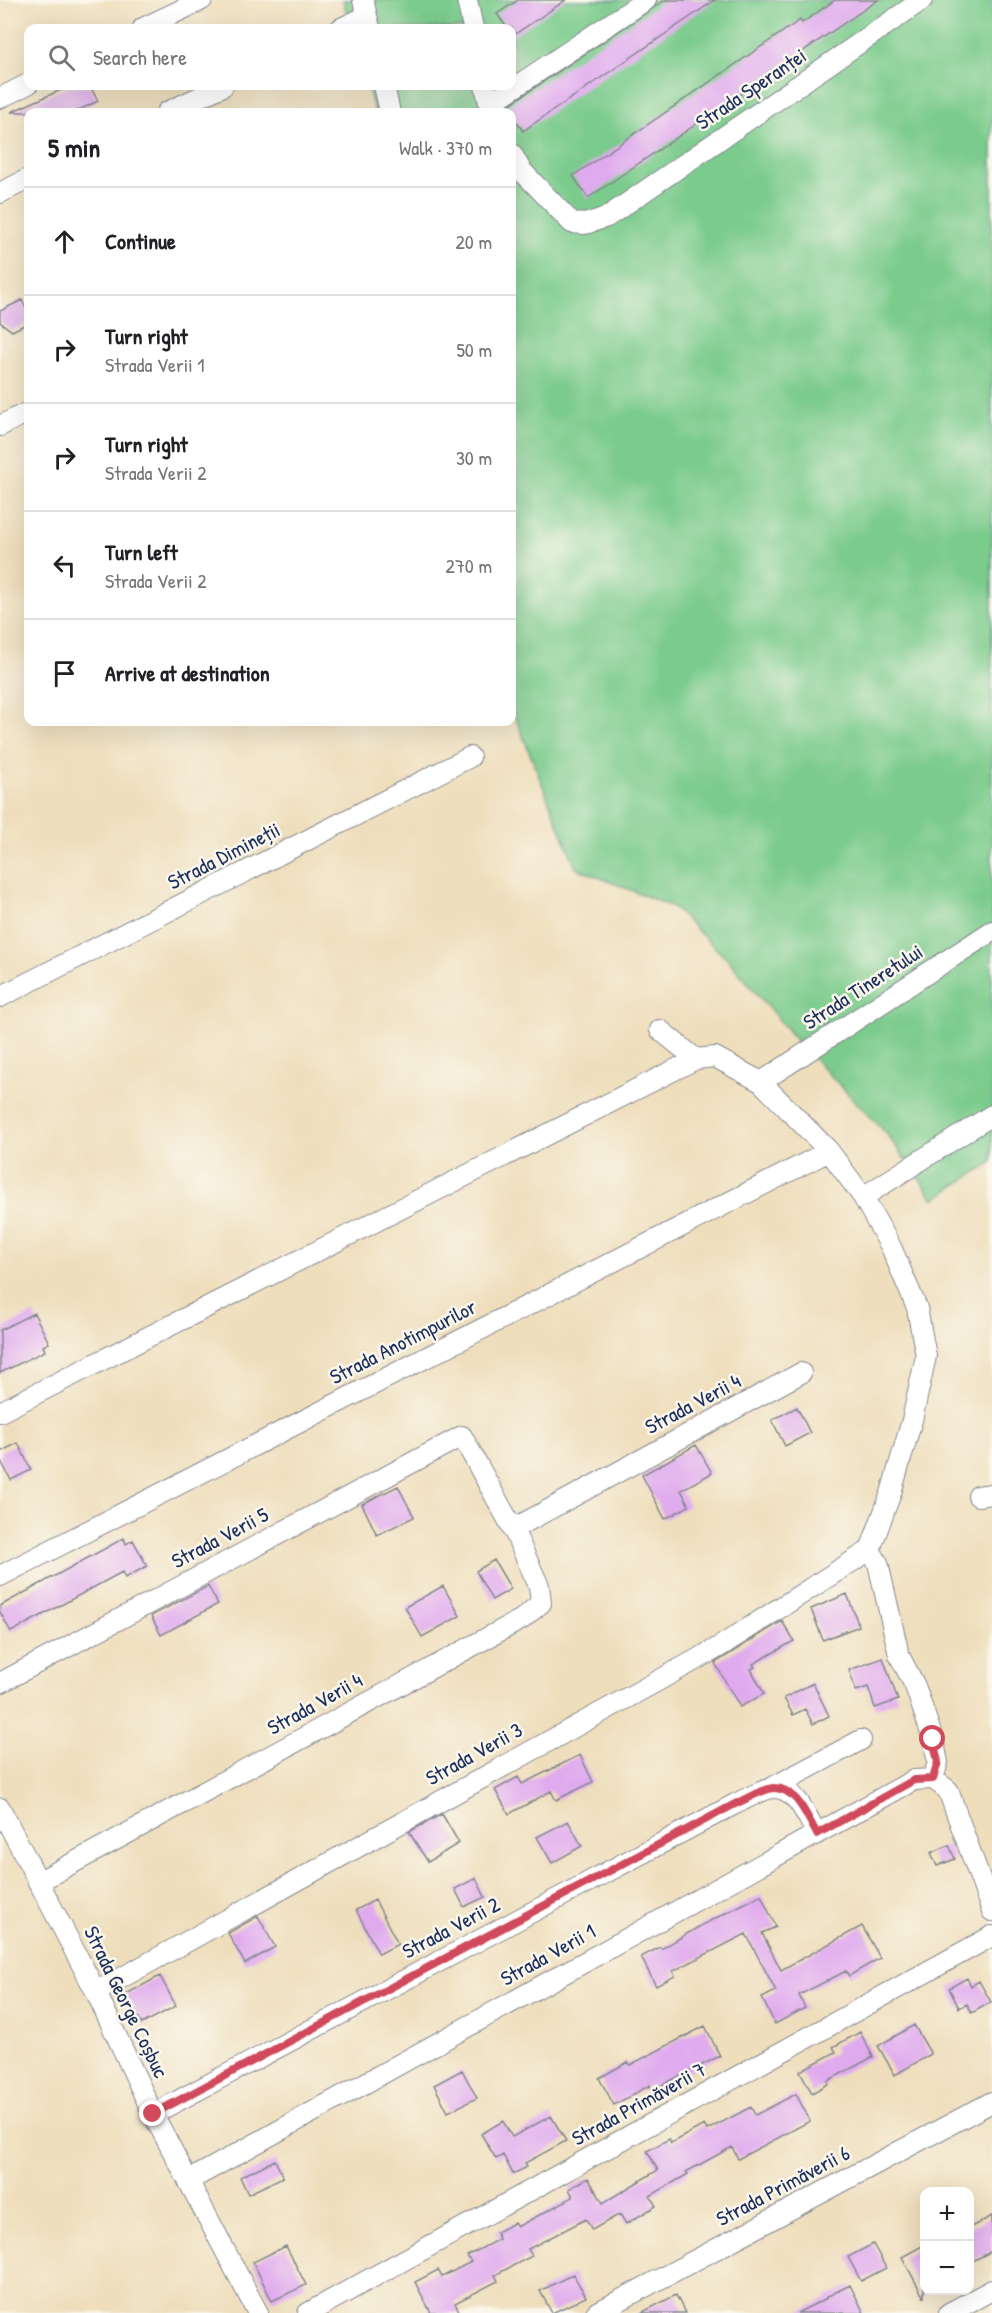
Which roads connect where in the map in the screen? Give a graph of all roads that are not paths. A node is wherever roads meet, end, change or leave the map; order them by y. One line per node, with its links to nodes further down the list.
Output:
1 (202, 0): 6 (street)
2 (467, 0): 8 (street)
3 (646, 0): 10 (street)
4 (922, 0): 20 (street, Strada Speranței)
5 (367, 15): 7 (street)
6 (152, 24)
7 (349, 24)
8 (472, 24)
9 (24, 86): 15 (street)
10 (516, 86)
11 (214, 90): 16 (street)
12 (385, 90): 17 (street)
13 (486, 90): 18 (street)
14 (511, 90): 19 (street)
15 (0, 98)
16 (175, 108)
17 (389, 108)
18 (490, 108)
19 (493, 108)
20 (516, 168)
21 (24, 181): 22 (street)
22 (0, 193)
23 (24, 414): 24 (street)
24 (0, 426)
25 (470, 757): 27 (street, Strada Dimineții)
26 (992, 931): 30 (street, Strada Tineretului)
27 (0, 997)
28 (660, 1030): 29 (street)
29 (696, 1059): 30 (street); 35 (street)
30 (761, 1082): 32 (street)
31 (992, 1115): 33 (street)
32 (829, 1151): 33 (street); 39 (street, Strada Anotimpurilor)
33 (863, 1197): 38 (street)
34 (801, 1373): 37 (street, Strada Verii 4)
35 (0, 1412)
36 (462, 1436): 37 (street, Strada Verii 4); 40 (street, Strada Verii 5)
37 (513, 1529): 46 (street, Strada Verii 4)
38 (870, 1550): 42 (street); 49 (street, Strada Verii 3)
39 (0, 1576)
40 (0, 1683)
41 (861, 1740): 43 (street, Strada Verii 2)
42 (933, 1779): 45 (street, Strada Verii 1); 47 (street)
43 (773, 1787): 45 (street); 51 (street, Strada Verii 2)
44 (0, 1808): 46 (street, Strada George Coșbuc)
45 (817, 1834): 52 (street, Strada Verii 1)
46 (38, 1882): 49 (street, Strada George Coșbuc)
47 (992, 1911)
48 (987, 1944): 55 (street, Strada Primăverii 7)
49 (96, 1992): 51 (street, Strada George Coșbuc)
50 (992, 2102): 56 (street, Strada Primăverii 6)
51 (153, 2114): 52 (street, Strada George Coșbuc)
52 (188, 2181): 54 (street, Strada George Coșbuc)
53 (992, 2290): 57 (street)
54 (258, 2313)
55 (308, 2313)
56 (596, 2313)
57 (949, 2313)

